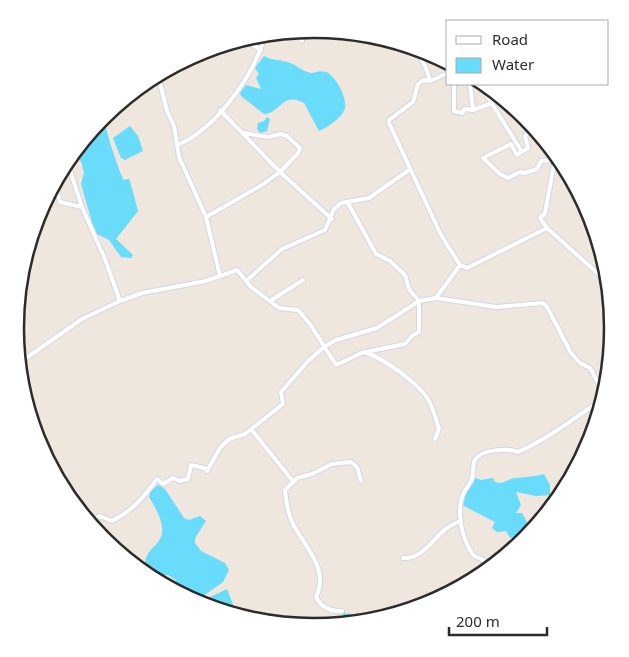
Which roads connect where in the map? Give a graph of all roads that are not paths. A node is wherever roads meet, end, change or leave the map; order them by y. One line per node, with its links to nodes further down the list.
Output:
1 (300, 38): 2 (street)
2 (302, 41)
3 (263, 42): 5 (street)
4 (252, 45): 5 (street)
5 (261, 50): 15 (street)
6 (421, 58): 8 (street)
7 (446, 74): 8 (street)
8 (430, 81): 23 (street)
9 (160, 83): 19 (street)
10 (454, 85): 16 (street)
11 (470, 85): 16 (street)
12 (486, 94): 14 (street)
13 (497, 102): 14 (street)
14 (492, 105): 16 (street); 20 (street)
15 (220, 110): 18 (street); 19 (street)
16 (473, 110)
17 (528, 132): 20 (street)
18 (244, 133): 25 (street); 25 (street)
19 (178, 145): 29 (street)
20 (522, 152): 21 (street)
21 (551, 160)
22 (553, 163): 31 (street)
23 (409, 170): 27 (street); 32 (street)
24 (70, 171): 28 (street)
25 (280, 172): 29 (street); 30 (street)
26 (58, 193): 28 (street)
27 (348, 203): 30 (street); 40 (street)
28 (82, 208): 38 (street)
29 (206, 217): 33 (street)
30 (332, 219): 36 (street)
31 (547, 228): 32 (street); 34 (street)
32 (460, 265): 37 (street)
33 (220, 276): 36 (street); 38 (street)
34 (601, 276)
35 (303, 280): 39 (street)
36 (246, 281): 39 (street)
37 (436, 298): 40 (street); 44 (street)
38 (120, 301): 43 (street)
39 (270, 301): 41 (street)
40 (419, 301): 41 (street); 42 (street)
41 (324, 347): 42 (street); 46 (street)
42 (364, 352): 47 (street)
43 (25, 359)
44 (600, 386)
45 (595, 405): 51 (street)
46 (251, 429): 48 (street); 50 (street)
47 (435, 439)
48 (292, 480): 49 (street); 54 (street)
49 (361, 481)
50 (95, 519)
51 (461, 520): 52 (street); 53 (street)
52 (403, 558)
53 (487, 562)
54 (342, 611)

